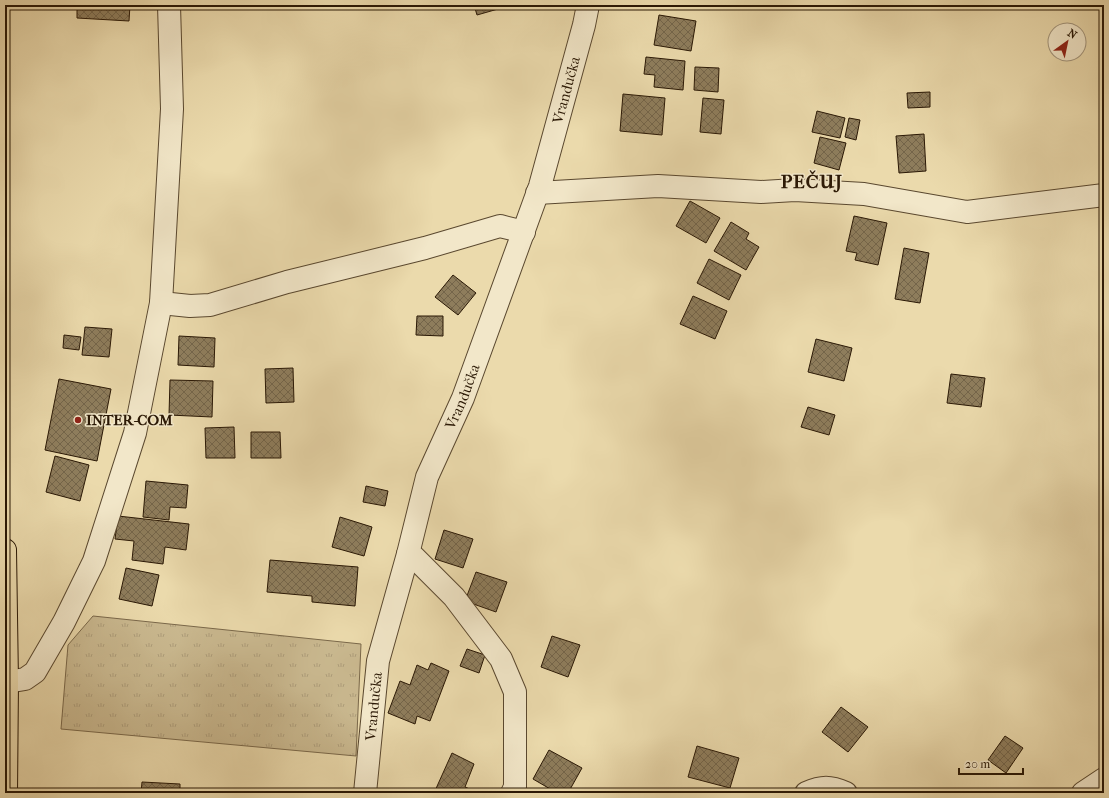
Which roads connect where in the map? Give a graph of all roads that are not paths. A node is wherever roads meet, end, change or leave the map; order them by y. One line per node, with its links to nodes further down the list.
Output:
1 (169, 5): 6 (street)
2 (588, 5): 3 (street, Vrandučka)
3 (537, 194): 4 (street); 5 (street, Vrandučka)
4 (1104, 195)
5 (524, 232): 6 (street); 8 (street, Vrandučka)
6 (161, 303): 10 (street)
7 (5, 550): 9 (main road)
8 (408, 554): 12 (street); 14 (street, Vrandučka)
9 (6, 637): 10 (main road)
10 (7, 682): 13 (main road)
11 (1104, 779): 17 (street)
12 (516, 791)
13 (6, 793)
14 (365, 793)
15 (806, 793): 16 (street)
16 (846, 793)
17 (1083, 793)

